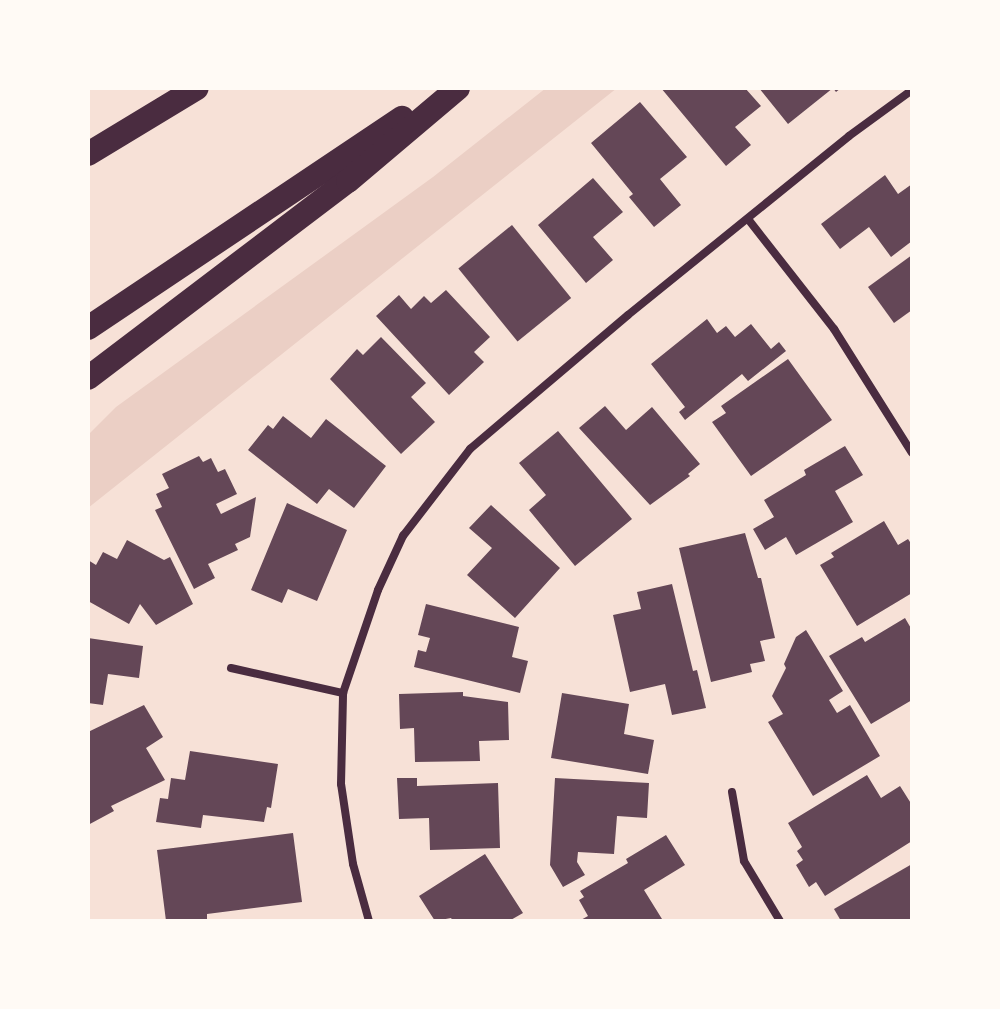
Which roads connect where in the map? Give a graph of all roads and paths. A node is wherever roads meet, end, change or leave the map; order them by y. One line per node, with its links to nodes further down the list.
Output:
1 (197, 88): 5 (highway)
2 (446, 88): 7 (highway)
3 (458, 88): 8 (highway)
4 (912, 90): 6 (street)
5 (88, 154)
6 (748, 219): 9 (street); 11 (street)
7 (88, 328)
8 (88, 378)
9 (912, 453)
10 (231, 668): 11 (street)
11 (343, 693): 13 (street)
12 (732, 792): 14 (street)
13 (369, 921)
14 (780, 921)

